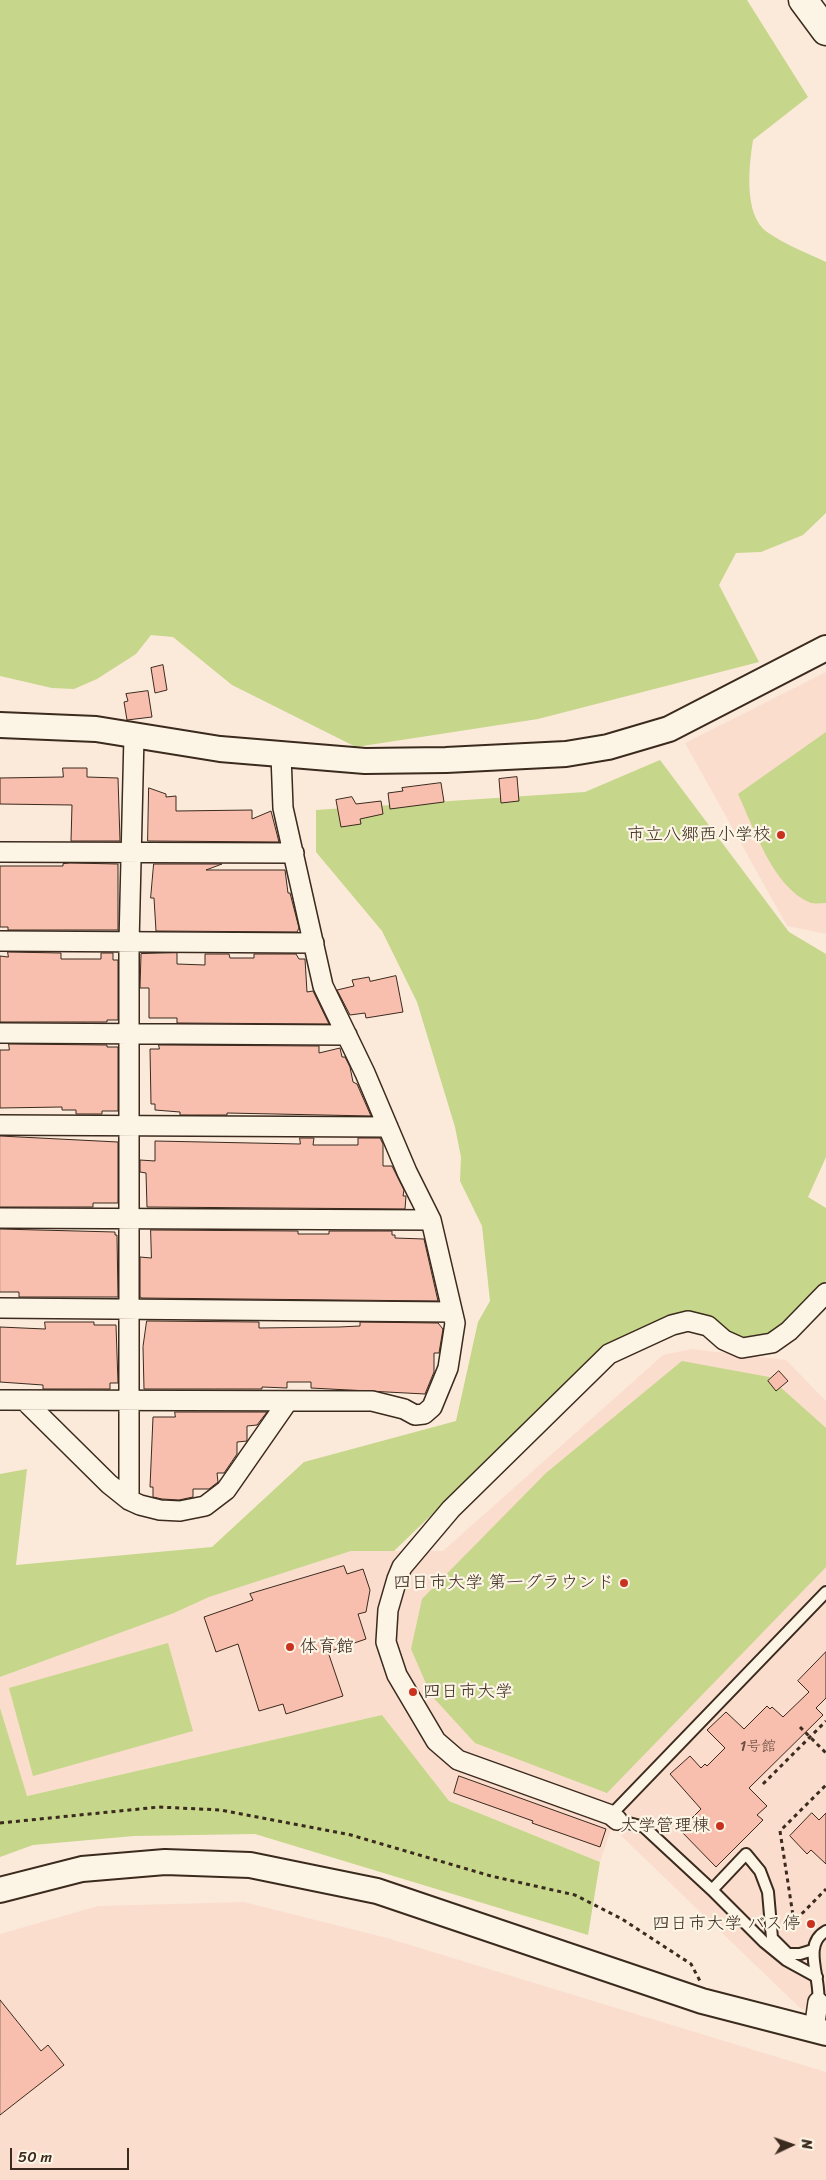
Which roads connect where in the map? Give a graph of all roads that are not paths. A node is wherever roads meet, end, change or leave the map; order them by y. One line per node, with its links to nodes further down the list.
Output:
1 (803, 0): 2 (highway)
2 (826, 31)
3 (826, 648): 6 (street)
4 (0, 725): 5 (street)
5 (134, 736): 6 (street); 8 (street)
6 (281, 755): 9 (street)
7 (0, 852): 8 (street)
8 (131, 852): 9 (street); 11 (street)
9 (294, 853): 12 (street)
10 (0, 941): 11 (street)
11 (129, 943): 12 (street); 14 (street)
12 (314, 943): 15 (street)
13 (0, 1032): 14 (street)
14 (131, 1034): 15 (street); 17 (street)
15 (348, 1035): 18 (street)
16 (0, 1125): 17 (street)
17 (129, 1126): 18 (street); 20 (street)
18 (388, 1127): 21 (street)
19 (0, 1218): 20 (street)
20 (129, 1219): 21 (street); 24 (street)
21 (431, 1220): 25 (street)
22 (826, 1293): 32 (street)
23 (0, 1308): 24 (street)
24 (128, 1309): 25 (street); 27 (street)
25 (452, 1312): 29 (street)
26 (0, 1400): 28 (street)
27 (128, 1400): 28 (street); 29 (street); 30 (street)
28 (25, 1401): 30 (street)
29 (288, 1401): 30 (street)
30 (129, 1500)
31 (826, 1592): 32 (lane)
32 (614, 1817): 34 (lane)
33 (0, 1890): 38 (street)
34 (712, 1890): 36 (lane); 37 (lane)
35 (826, 1931): 36 (lane)
36 (813, 1950): 37 (lane)
37 (817, 1977): 38 (lane)
38 (821, 2022)

